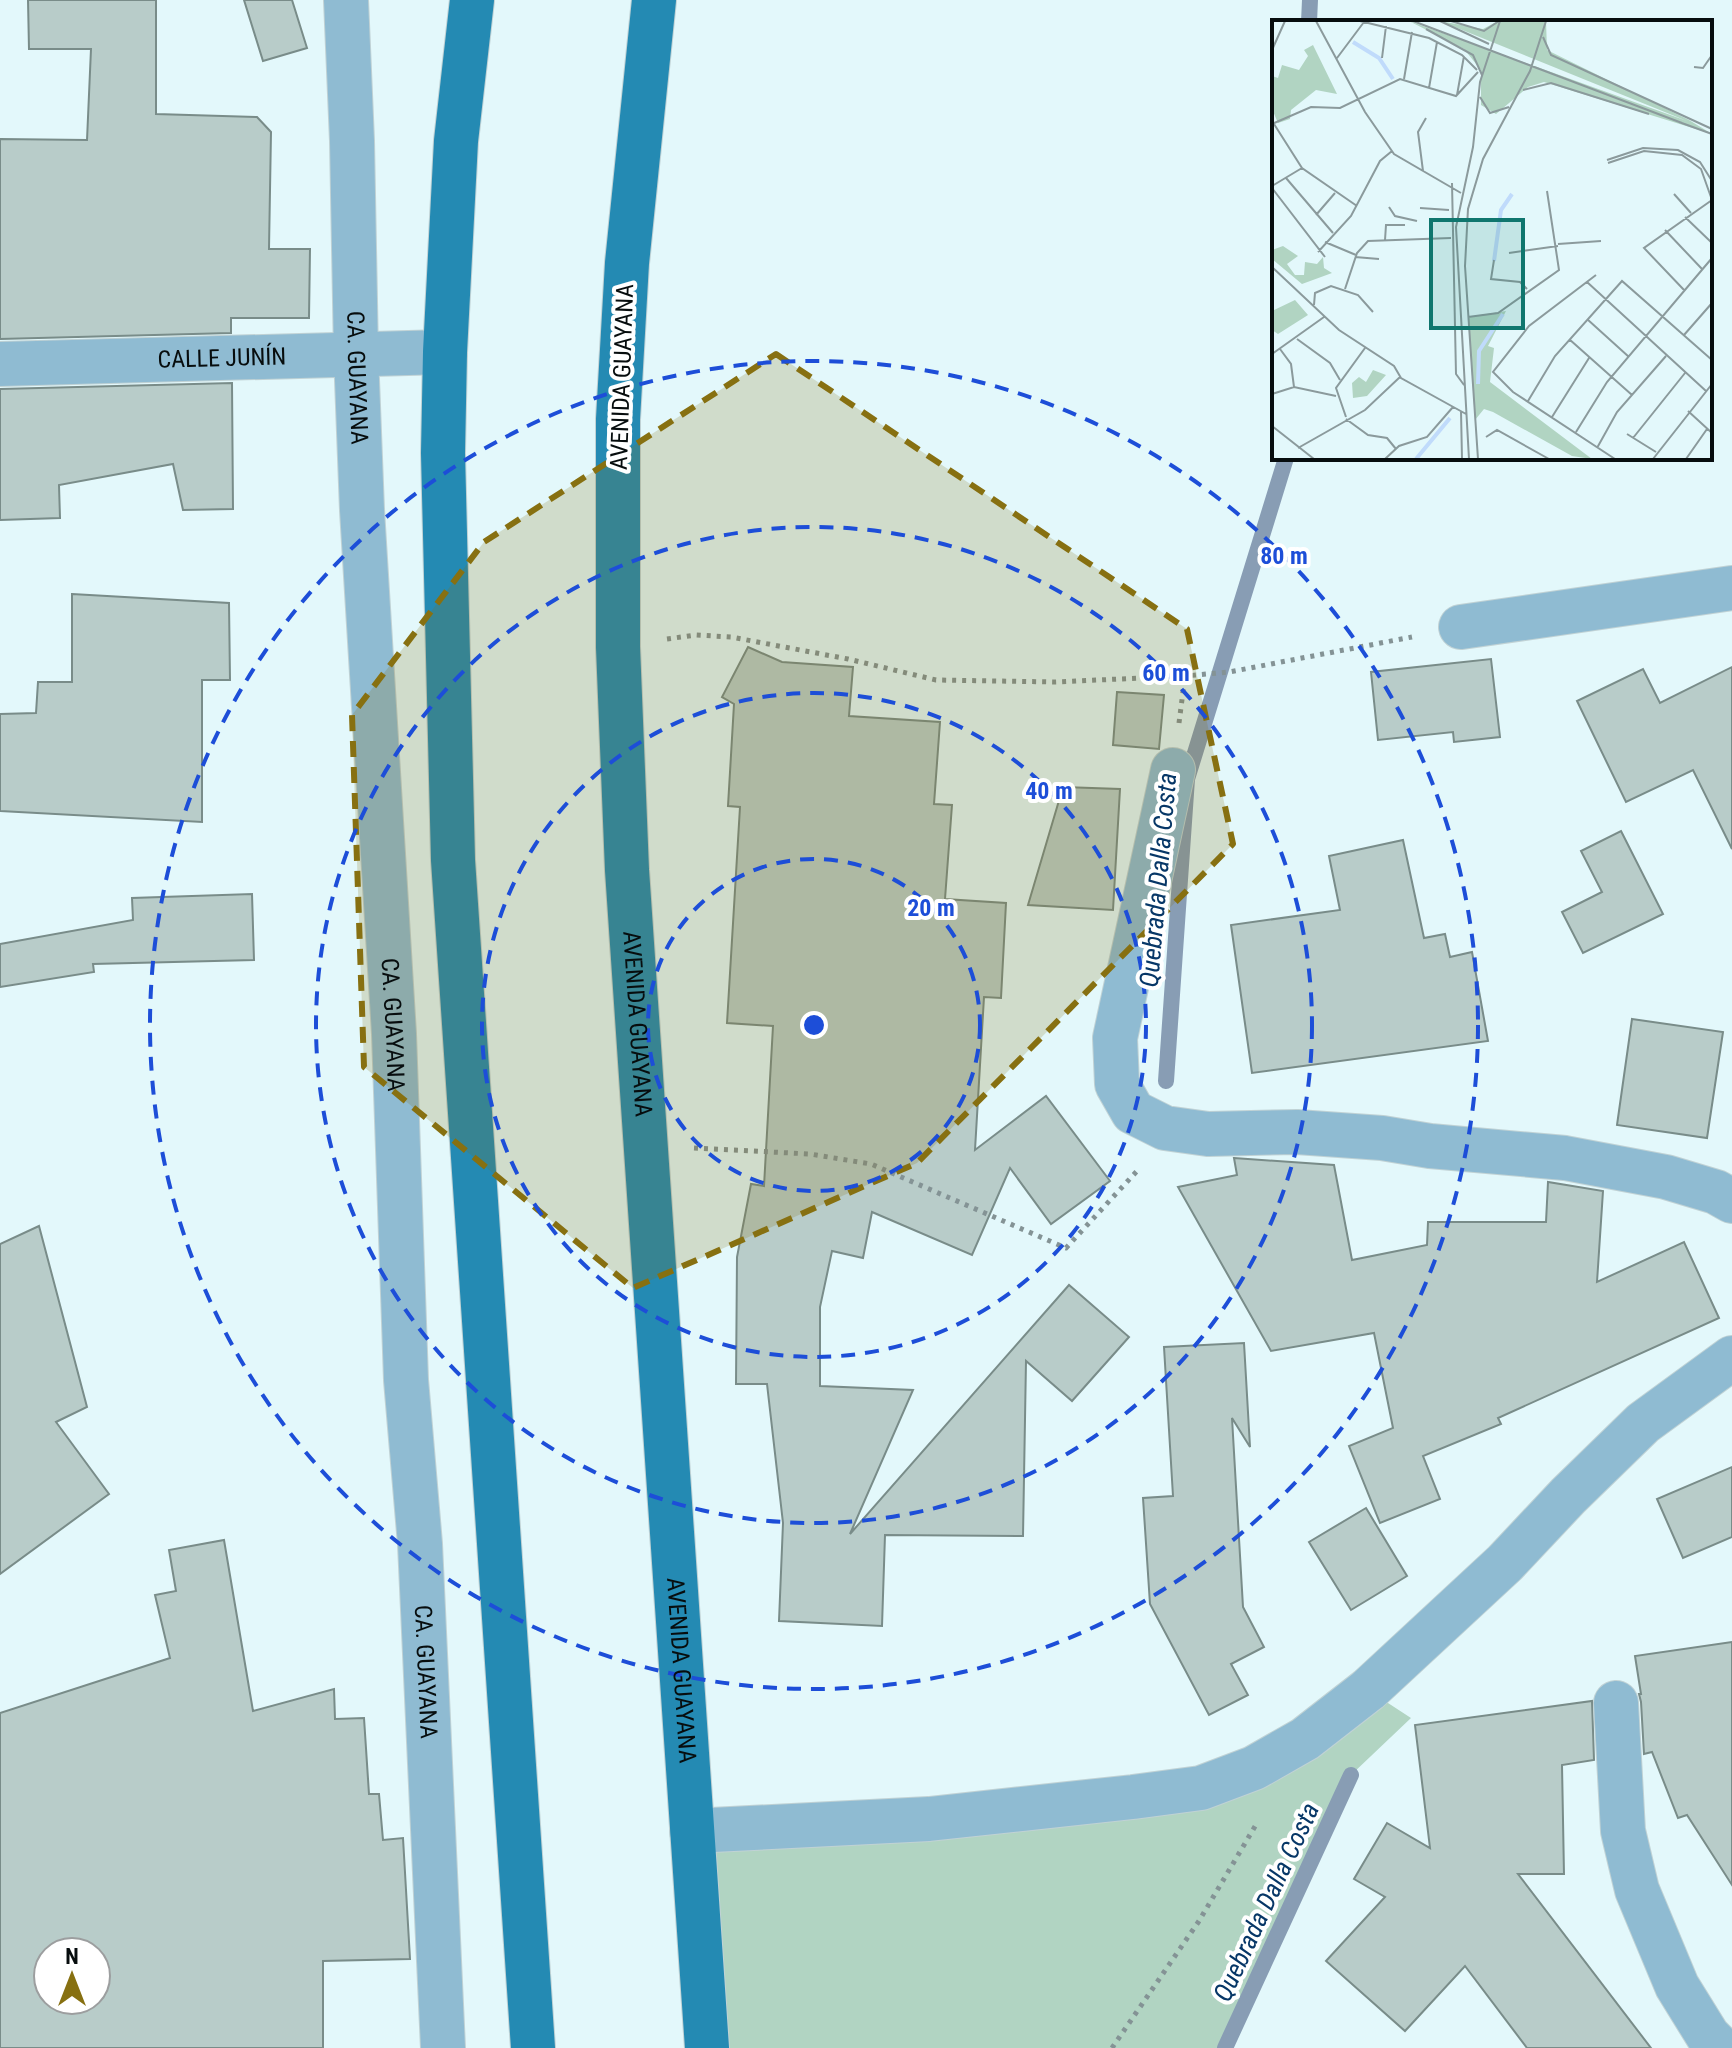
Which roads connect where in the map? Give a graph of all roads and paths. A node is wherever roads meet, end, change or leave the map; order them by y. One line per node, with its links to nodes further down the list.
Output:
1 (346, 0): 5 (street, CA. GUAYANA)
2 (472, 0): 4 (main road)
3 (654, 0): 9 (main road, AVENIDA GUAYANA)
4 (445, 352): 5 (street, CALLE JUNÍN); 19 (main road)
5 (356, 354): 6 (street, CALLE JUNÍN); 18 (street, CA. GUAYANA)
6 (0, 364)
7 (1732, 588): 8 (street)
8 (1461, 627): 9 (path)
9 (618, 647): 12 (main road, AVENIDA GUAYANA)
10 (1173, 770): 11 (street)
11 (1165, 1128): 12 (path); 13 (street)
12 (645, 1146): 17 (main road, AVENIDA GUAYANA)
13 (1732, 1201)
14 (1732, 1358): 17 (street)
15 (1616, 1703): 22 (street)
16 (1260, 1817): 21 (path)
17 (692, 1831): 20 (main road, AVENIDA GUAYANA)
18 (443, 2048)
19 (533, 2048)
20 (707, 2048)
21 (1112, 2048)
22 (1720, 2048)

